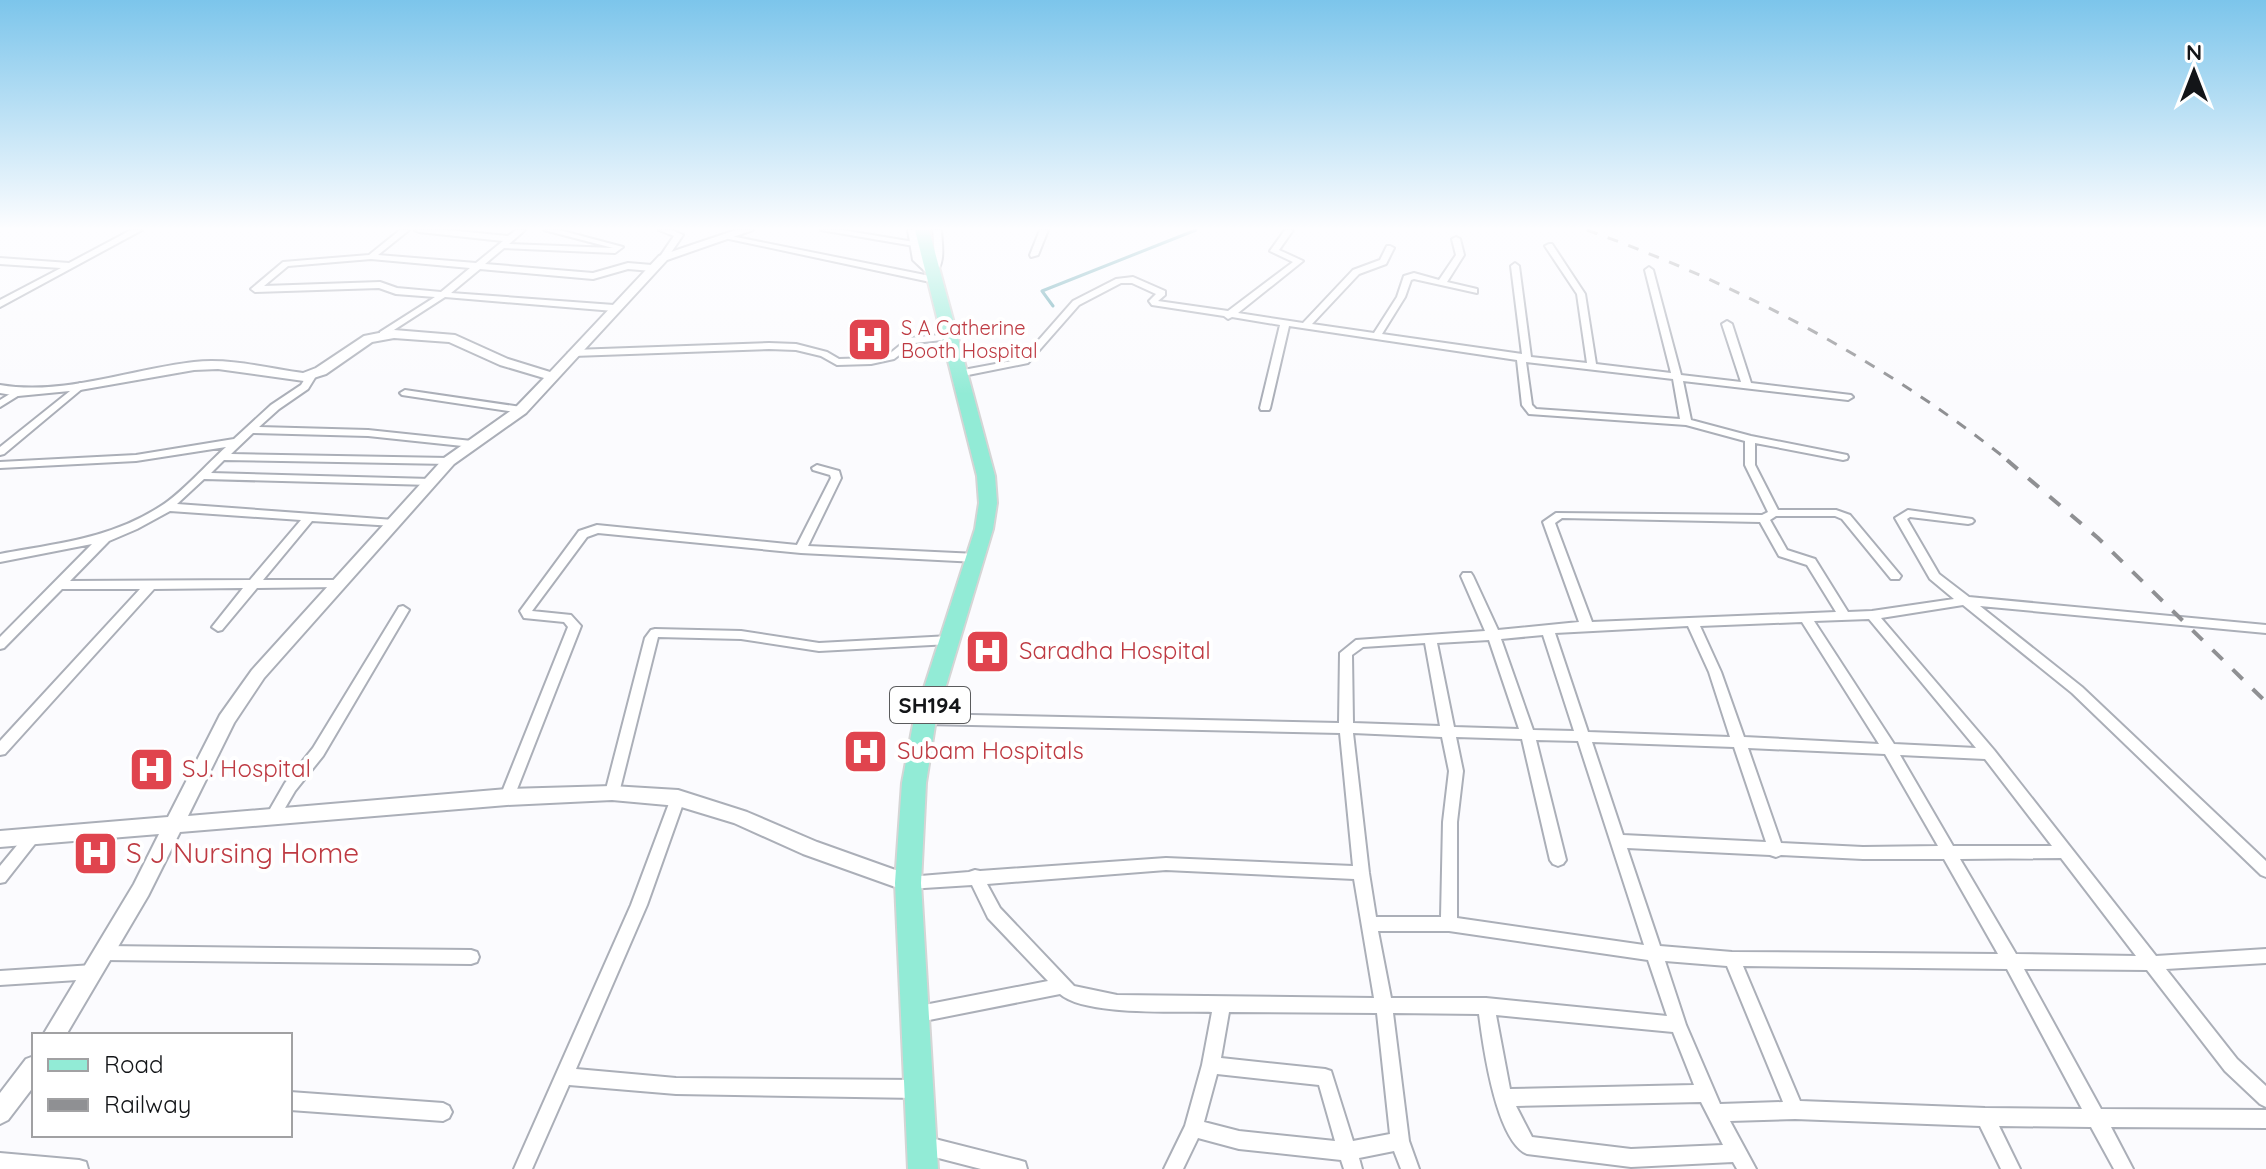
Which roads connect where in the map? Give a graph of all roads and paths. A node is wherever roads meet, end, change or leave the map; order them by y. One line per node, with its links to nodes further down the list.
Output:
1 (33, 285): 17 (street)
2 (261, 285): 16 (street)
3 (457, 285): 16 (street)
4 (636, 285): 18 (street)
5 (934, 285): 24 (main road, SH194)
6 (1114, 285): 29 (street)
7 (1140, 285): 19 (street)
8 (1269, 285): 19 (street)
9 (1344, 285): 22 (street)
10 (1405, 285): 25 (street)
11 (1451, 285): 15 (street)
12 (1517, 285): 27 (street)
13 (1575, 285): 28 (street)
14 (1653, 285): 32 (street)
15 (1474, 291)
16 (443, 295): 18 (street); 23 (street)
17 (3, 300)
18 (614, 308): 26 (street)
19 (1228, 316): 20 (street)
20 (1285, 324): 22 (street); 40 (street)
21 (1727, 324): 34 (street)
22 (1305, 326): 25 (street)
23 (383, 334): 30 (street); 31 (street)
24 (948, 337): 26 (street); 29 (main road, SH194)
25 (1376, 337): 27 (street)
26 (573, 353): 31 (street)
27 (1524, 358): 28 (street); 42 (street)
28 (1592, 367): 32 (street)
29 (958, 374): 63 (main road, SH194)
30 (311, 376): 33 (street); 43 (street)
31 (554, 377): 41 (street)
32 (1677, 377): 34 (street); 42 (street)
33 (80, 386): 36 (street); 47 (street)
34 (1747, 386): 38 (street)
35 (0, 389): 36 (street)
36 (18, 392): 39 (street)
37 (405, 393): 41 (street)
38 (1848, 397)
39 (0, 404)
40 (1265, 408)
41 (521, 410): 46 (street)
42 (1686, 422): 44 (street)
43 (252, 430): 45 (street); 46 (street)
44 (1750, 439): 49 (street); 56 (street)
45 (238, 442): 48 (street); 51 (street)
46 (472, 444): 50 (street)
47 (0, 452)
48 (223, 457): 50 (street); 53 (street)
49 (1843, 457)
50 (449, 461): 54 (street)
51 (0, 465)
52 (817, 468): 61 (street)
53 (202, 476): 54 (street); 55 (street)
54 (431, 482): 59 (street)
55 (168, 507): 57 (street); 60 (street)
56 (1769, 516): 65 (street); 73 (street); 76 (street)
57 (309, 517): 59 (street); 69 (street)
58 (1968, 521): 70 (street)
59 (394, 523): 66 (street)
60 (105, 538): 62 (street); 67 (street)
61 (801, 549): 63 (street); 94 (street)
62 (0, 558)
63 (977, 558): 82 (main road, SH194)
64 (1467, 576): 80 (street)
65 (1895, 576)
66 (337, 584): 69 (street); 97 (street)
67 (59, 585): 68 (street); 83 (street)
68 (150, 585): 69 (street); 90 (street)
69 (248, 586): 77 (street)
70 (1965, 601): 72 (street); 78 (street); 105 (street)
71 (403, 610): 96 (street)
72 (1872, 615): 73 (street); 92 (street)
73 (1845, 617): 74 (street)
74 (1806, 619): 75 (street); 91 (street)
75 (1692, 621): 76 (street); 89 (street)
76 (1587, 626): 79 (street)
77 (218, 627)
78 (2266, 629)
79 (1548, 630): 80 (street); 88 (street)
80 (1494, 635): 81 (street); 87 (street)
81 (1430, 638): 85 (street); 86 (street)
82 (950, 640): 84 (main road, SH194); 93 (street)
83 (0, 645)
84 (925, 719): 85 (street); 109 (main road, SH194)
85 (1346, 728): 86 (street); 106 (street)
86 (1450, 732): 87 (street); 111 (street)
87 (1527, 735): 88 (street); 104 (street)
88 (1584, 736): 89 (street); 100 (street)
89 (1737, 742): 91 (street); 101 (street)
90 (0, 750)
91 (1890, 750): 92 (street); 103 (street)
92 (1989, 754): 102 (street)
93 (612, 793): 94 (street); 95 (street)
94 (507, 797): 96 (street)
95 (678, 798): 109 (street); 129 (street)
96 (273, 816): 97 (street)
97 (176, 824): 98 (street); 112 (street)
98 (33, 836): 99 (street); 108 (street)
99 (0, 839)
100 (1616, 841): 101 (street); 113 (street)
101 (1776, 851): 103 (street)
102 (2064, 852): 103 (street); 118 (street)
103 (1949, 854): 117 (street)
104 (1558, 860)
105 (2266, 871)
106 (1361, 873): 107 (street); 110 (street)
107 (975, 876): 109 (street); 121 (street)
108 (0, 877)
109 (908, 883): 125 (main road, SH194)
110 (1369, 924): 111 (street); 123 (street)
111 (1449, 924): 113 (street)
112 (105, 953): 115 (street); 119 (street)
113 (1652, 953): 116 (street); 126 (street)
114 (2266, 956): 118 (street)
115 (471, 957)
116 (1732, 959): 117 (street); 136 (street)
117 (2012, 963): 118 (street); 141 (street)
118 (2153, 963): 134 (street)
119 (93, 972): 120 (street); 127 (street)
120 (0, 978)
121 (1061, 986): 122 (street); 125 (street)
122 (1222, 1004): 123 (street); 128 (street)
123 (1384, 1004): 124 (street); 144 (street)
124 (1486, 1006): 126 (street); 133 (street)
125 (914, 1015): 131 (main road, SH194)
126 (1678, 1025): 132 (street)
127 (55, 1033)
128 (1211, 1065): 143 (street); 146 (street)
129 (563, 1076): 131 (street); 150 (street)
130 (31, 1078): 137 (street)
131 (917, 1089): 145 (main road, SH194)
132 (1707, 1093): 133 (street); 139 (street)
133 (1502, 1098): 147 (street)
134 (2266, 1098)
135 (292, 1101): 138 (street)
136 (1795, 1110): 139 (street); 140 (street)
137 (0, 1112)
138 (443, 1112)
139 (1715, 1113): 147 (street)
140 (1985, 1117): 141 (street); 155 (street)
141 (2095, 1117): 142 (street); 156 (street)
142 (2266, 1119)
143 (1193, 1128): 146 (street); 153 (street)
144 (1400, 1141): 146 (street); 154 (street)
145 (923, 1145): 151 (main road, SH194); 152 (street)
146 (1350, 1160)
147 (1742, 1161)
148 (0, 1162): 149 (street)
149 (79, 1169)
150 (523, 1169)
151 (923, 1169)
152 (1018, 1169)
153 (1173, 1169)
154 (1410, 1169)
155 (2011, 1169)
156 (2124, 1169)

